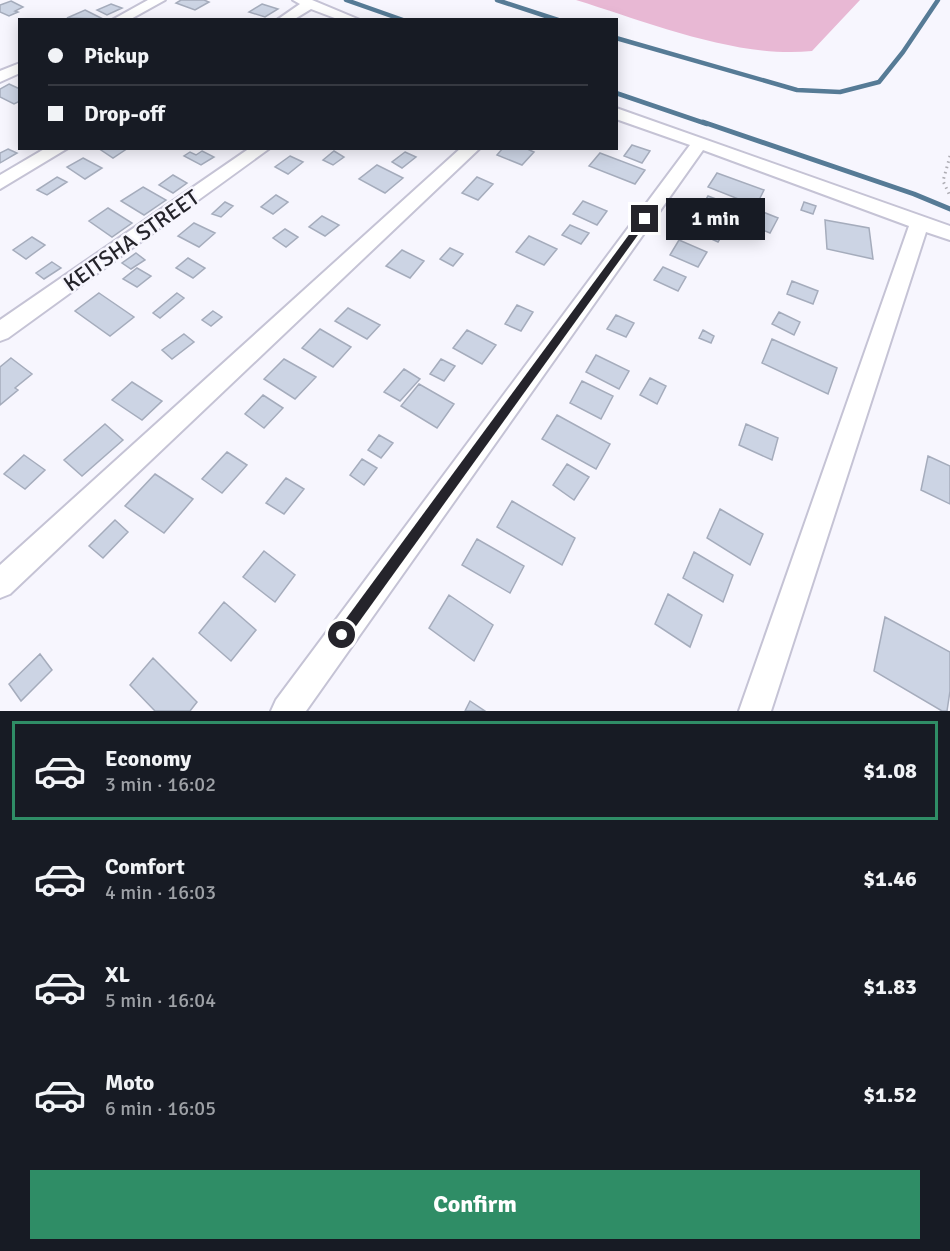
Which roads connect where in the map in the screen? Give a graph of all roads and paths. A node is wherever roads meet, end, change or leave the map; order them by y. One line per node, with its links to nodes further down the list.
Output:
1 (158, 0): 3 (street)
2 (305, 2): 4 (street); 5 (street)
3 (122, 18)
4 (285, 18)
5 (349, 18)
6 (18, 68): 7 (street)
7 (0, 77)
8 (618, 114): 9 (street)
9 (700, 143): 16 (street); 20 (street)
10 (57, 150): 14 (street)
11 (259, 150): 18 (street, KEITSHA STREET)
12 (470, 150): 19 (street)
13 (950, 156): 15 (path)
14 (0, 183)
15 (950, 196)
16 (920, 222): 17 (street); 21 (street)
17 (950, 233)
18 (0, 332)
19 (0, 584)
20 (286, 711)
21 (755, 711)

